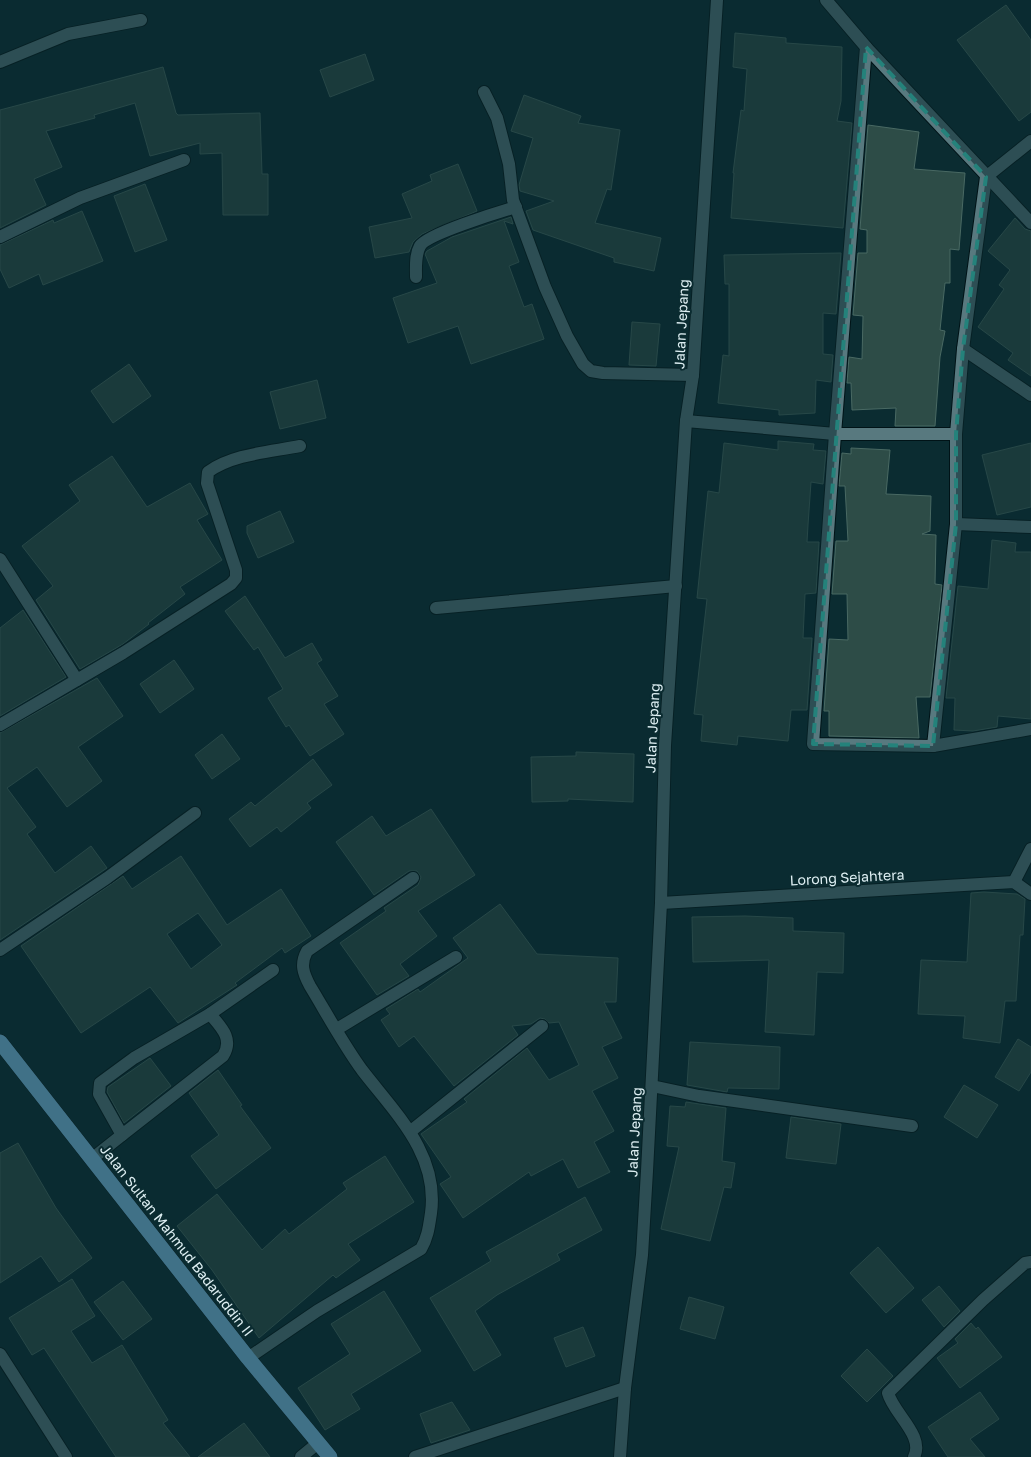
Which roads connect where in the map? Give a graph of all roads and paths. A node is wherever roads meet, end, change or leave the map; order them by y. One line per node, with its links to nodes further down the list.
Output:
1 (717, 0): 15 (street, Jalan Jepang)
2 (826, 0): 4 (street)
3 (141, 20): 5 (street)
4 (866, 47): 9 (street); 18 (street)
5 (0, 62)
6 (484, 92): 10 (street)
7 (1031, 141): 9 (street)
8 (184, 160): 12 (street)
9 (986, 177): 11 (street); 14 (street)
10 (516, 207): 13 (street); 15 (street)
11 (1031, 223)
12 (0, 237)
13 (416, 276)
14 (963, 349): 16 (street); 19 (street)
15 (693, 375): 17 (street, Jalan Jepang)
16 (1031, 395)
17 (686, 421): 18 (street); 24 (street, Jalan Jepang)
18 (834, 434): 19 (street); 29 (street)
19 (956, 434): 21 (street)
20 (300, 446): 26 (street)
21 (956, 524): 22 (street); 29 (street)
22 (1031, 527)
23 (0, 559): 26 (street)
24 (676, 586): 25 (street); 35 (street, Jalan Jepang)
25 (436, 608)
26 (77, 680): 27 (street)
27 (0, 725)
28 (1031, 729): 29 (street)
29 (933, 746)
30 (195, 813): 36 (street)
31 (1031, 849): 33 (street)
32 (413, 878): 41 (street)
33 (1014, 882): 34 (street); 35 (street, Lorong Sejahtera)
34 (1031, 894)
35 (661, 903): 43 (street, Jalan Jepang)
36 (0, 950)
37 (456, 957): 41 (street)
38 (273, 970): 39 (street)
39 (210, 1014): 46 (street); 46 (street)
40 (542, 1026): 45 (street)
41 (337, 1029): 45 (street)
42 (0, 1042): 47 (highway, Jalan Sultan Mahmud Badaruddin II)
43 (652, 1086): 44 (street); 51 (street, Jalan Jepang)
44 (912, 1126)
45 (411, 1131): 50 (street)
46 (122, 1135): 47 (street)
47 (93, 1158): 50 (highway, Jalan Sultan Mahmud Badaruddin II)
48 (1031, 1262): 58 (street)
49 (0, 1354): 53 (street)
50 (248, 1358): 52 (highway, Jalan Sultan Mahmud Badaruddin II)
51 (625, 1388): 56 (street); 57 (street, Jalan Jepang)
52 (318, 1443): 54 (street); 55 (highway, Jalan Sultan Mahmud Badaruddin II)
53 (66, 1457)
54 (301, 1457)
55 (330, 1457)
56 (415, 1457)
57 (620, 1457)
58 (914, 1457)

